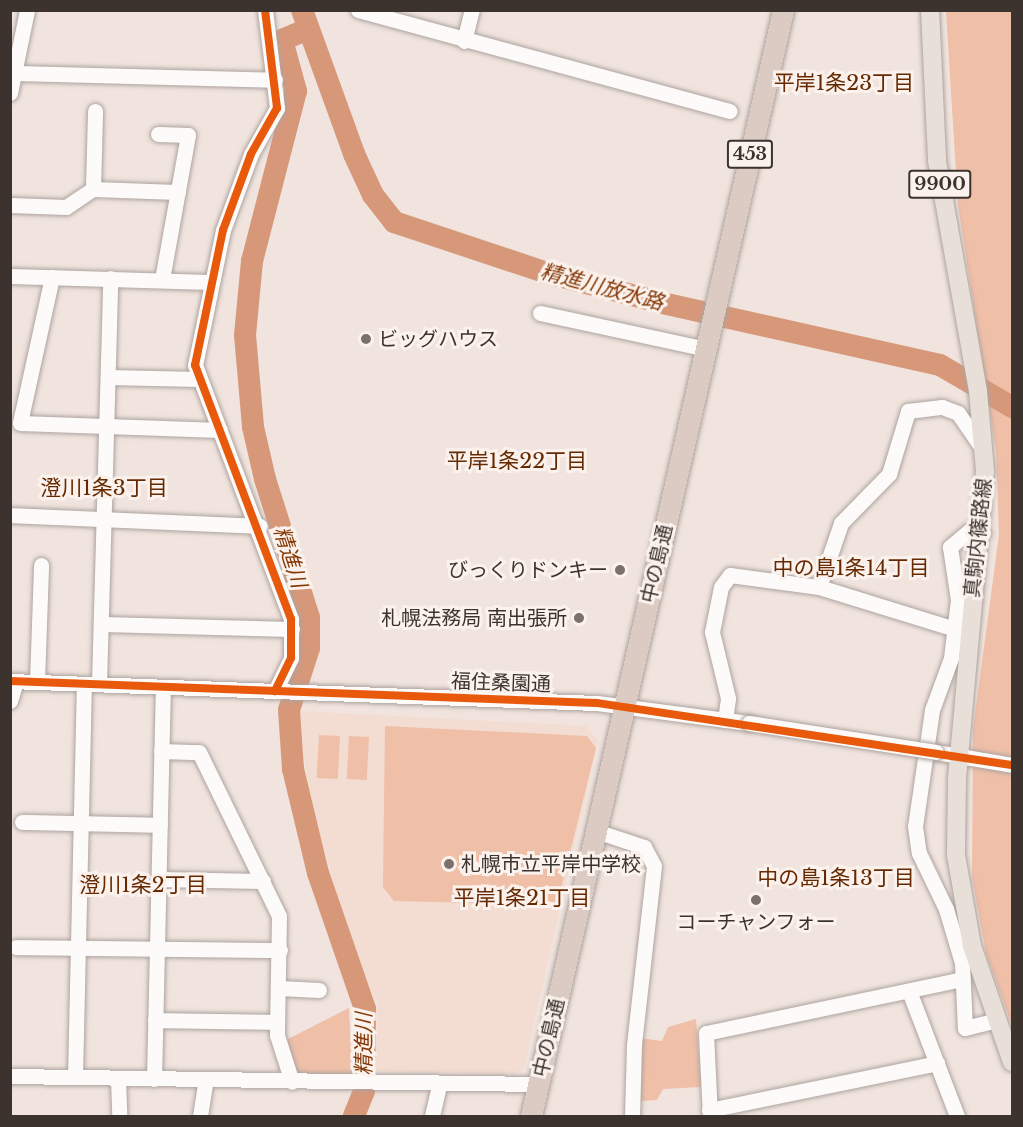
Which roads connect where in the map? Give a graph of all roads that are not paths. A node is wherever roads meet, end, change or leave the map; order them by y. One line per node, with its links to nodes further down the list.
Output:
1 (27, 10): 8 (street)
2 (265, 10): 9 (street)
3 (358, 10): 7 (street)
4 (472, 10): 7 (street)
5 (783, 10): 23 (highway, 中の島通 / 453)
6 (930, 10): 29 (main road, 真駒内篠路線 / 9900)
7 (464, 41): 12 (street)
8 (15, 73): 9 (street); 10 (street)
9 (275, 80): 21 (street)
10 (10, 93)
11 (95, 111): 14 (street)
12 (730, 111)
13 (158, 134): 15 (street)
14 (93, 189): 15 (street); 16 (street)
15 (178, 192): 20 (street)
16 (10, 205)
17 (10, 276): 18 (street)
18 (52, 277): 19 (street); 26 (street)
19 (110, 279): 20 (street); 24 (street)
20 (162, 280): 21 (street)
21 (210, 282): 25 (street)
22 (540, 313): 23 (street)
23 (708, 340): 45 (highway, 中の島通 / 453)
24 (108, 377): 25 (street); 27 (street)
25 (199, 379): 28 (street)
26 (18, 402): 27 (street)
27 (107, 425): 28 (street); 31 (street)
28 (220, 430): 32 (street)
29 (984, 452): 33 (main road, 真駒内篠路線 / 9900); 35 (street)
30 (10, 516): 31 (street)
31 (105, 519): 32 (street); 36 (street)
32 (260, 526): 38 (street)
33 (982, 533): 37 (street); 48 (main road, 真駒内篠路線 / 9900)
34 (41, 565): 40 (street)
35 (819, 587): 37 (street); 46 (street)
36 (101, 624): 38 (street); 41 (street)
37 (955, 628): 60 (street)
38 (292, 629): 43 (street)
39 (13, 681): 40 (street, 福住桑園通); 44 (street)
40 (37, 682): 41 (street, 福住桑園通)
41 (92, 684): 42 (street, 福住桑園通); 51 (street)
42 (163, 687): 43 (street, 福住桑園通); 47 (street)
43 (287, 692): 45 (street, 福住桑園通)
44 (10, 701)
45 (625, 706): 46 (street, 福住桑園通); 53 (highway, 中の島通 / 453)
46 (725, 720): 48 (street, 福住桑園通, bridge)
47 (161, 751): 52 (street); 55 (street)
48 (959, 756): 49 (street, 福住桑園通); 65 (main road, 真駒内篠路線 / 9900)
49 (1012, 765)
50 (22, 822): 51 (street)
51 (81, 824): 52 (street); 57 (street)
52 (160, 825): 54 (street)
53 (596, 831): 76 (highway, 中の島通 / 453); 81 (street)
54 (158, 879): 55 (street); 58 (street)
55 (263, 881): 59 (street)
56 (16, 947): 57 (street)
57 (78, 948): 58 (street); 70 (street)
58 (157, 949): 59 (street); 64 (street)
59 (280, 950): 61 (street)
60 (962, 979): 63 (street); 65 (street)
61 (279, 988): 62 (street); 66 (street)
62 (319, 990)
63 (909, 991): 68 (street); 77 (street)
64 (155, 1020): 66 (street); 72 (street)
65 (997, 1020): 67 (main road, 真駒内篠路線 / 9900)
66 (277, 1022): 74 (street)
67 (1012, 1062)
68 (937, 1063): 77 (street); 82 (street)
69 (10, 1076): 70 (street)
70 (75, 1077): 71 (street)
71 (118, 1078): 72 (street); 78 (street)
72 (154, 1079): 73 (street)
73 (206, 1080): 74 (street); 79 (street)
74 (292, 1082): 75 (street)
75 (439, 1085): 76 (street); 80 (street)
76 (537, 1104)
77 (710, 1113)
78 (119, 1116)
79 (200, 1116)
80 (432, 1116)
81 (632, 1116)
82 (957, 1116)

